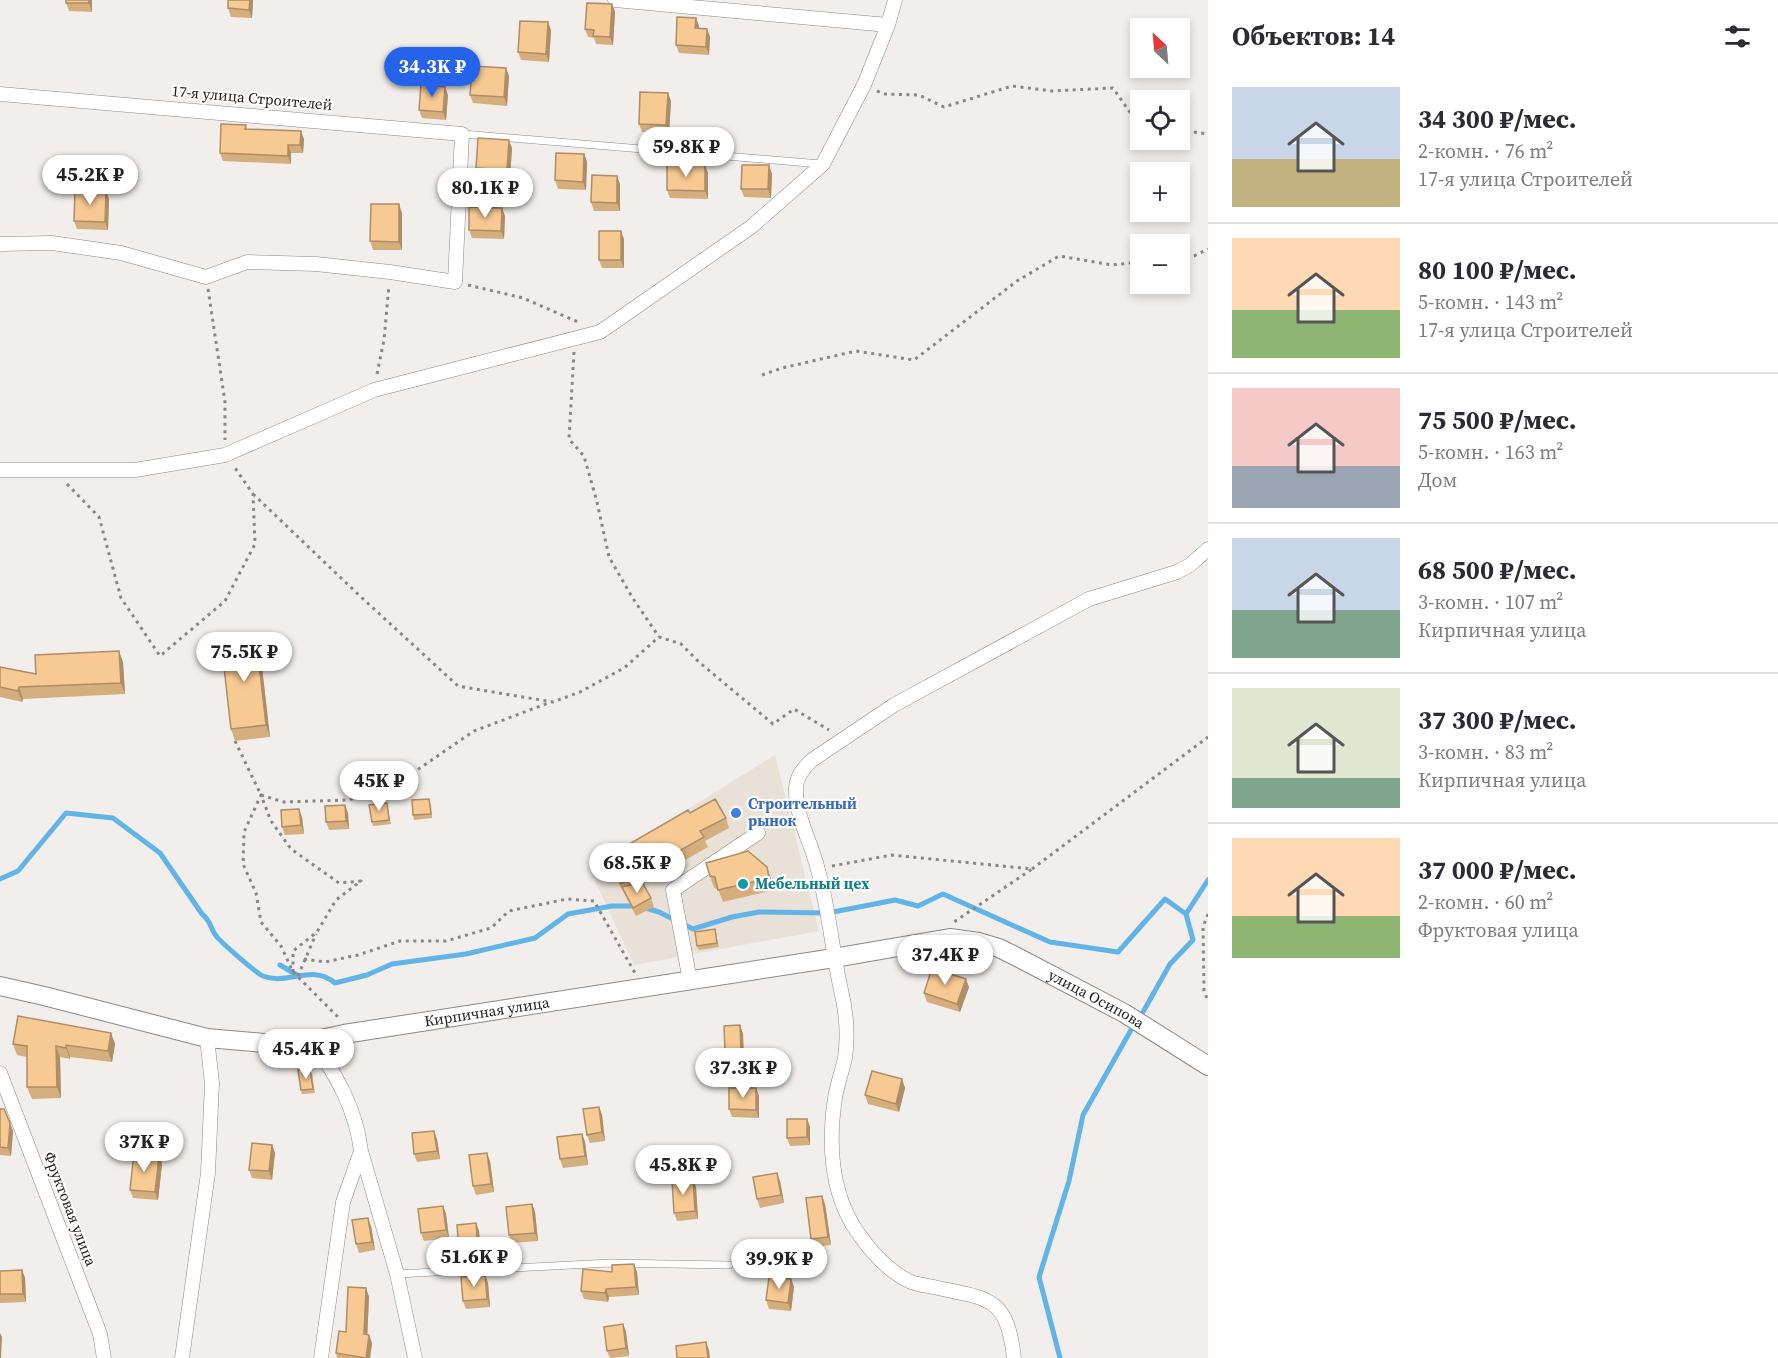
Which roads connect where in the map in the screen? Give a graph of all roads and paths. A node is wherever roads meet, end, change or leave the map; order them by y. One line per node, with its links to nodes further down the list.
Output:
1 (615, 0): 3 (street)
2 (896, 0): 3 (street)
3 (888, 25): 4 (street)
4 (864, 85): 6 (path); 10 (street)
5 (0, 94): 8 (street, 17-я улица Строителей)
6 (1130, 112)
7 (1190, 132): 9 (path)
8 (462, 134): 10 (lane); 16 (street)
9 (1208, 134)
10 (823, 164): 17 (street)
11 (0, 244): 15 (street)
12 (1208, 249): 13 (path)
13 (1190, 256)
14 (1130, 263): 19 (path)
15 (390, 272): 16 (street); 20 (path)
16 (455, 282): 17 (path)
17 (600, 332): 18 (street)
18 (574, 338): 20 (street); 26 (path)
19 (762, 375)
20 (374, 390): 22 (street)
21 (0, 470): 22 (street)
22 (54, 470): 25 (path)
23 (253, 494): 27 (path)
24 (1208, 549): 29 (street)
25 (198, 622)
26 (659, 637): 27 (path); 29 (path)
27 (553, 702): 31 (path)
28 (1208, 737): 34 (path)
29 (843, 739): 33 (street)
30 (235, 741): 31 (path)
31 (261, 795): 37 (path); 41 (path)
32 (758, 833): 43 (street)
33 (818, 868): 34 (path); 39 (street)
34 (1032, 869): 36 (path)
35 (1208, 914): 46 (path)
36 (950, 925)
37 (317, 932): 40 (path); 41 (path)
38 (978, 942): 39 (main road, Кирпичная улица); 50 (main road, улица Осипова)
39 (834, 958): 43 (main road, Кирпичная улица); 59 (street)
40 (303, 959): 42 (path); 45 (path)
41 (293, 972): 42 (path)
42 (298, 976): 47 (path)
43 (690, 981): 45 (main road, Кирпичная улица)
44 (0, 986): 48 (main road, Кирпичная улица)
45 (643, 988): 47 (main road, Кирпичная улица)
46 (1208, 1001)
47 (345, 1034): 49 (main road, Кирпичная улица)
48 (207, 1038): 49 (main road, Кирпичная улица); 56 (street)
49 (312, 1041): 52 (street)
50 (1208, 1066)
51 (0, 1073): 55 (street, Фруктовая улица)
52 (361, 1151): 54 (street); 57 (street)
53 (729, 1265): 54 (lane)
54 (397, 1274): 58 (street)
55 (104, 1358)
56 (182, 1358)
57 (321, 1358)
58 (415, 1358)
59 (1014, 1358)

